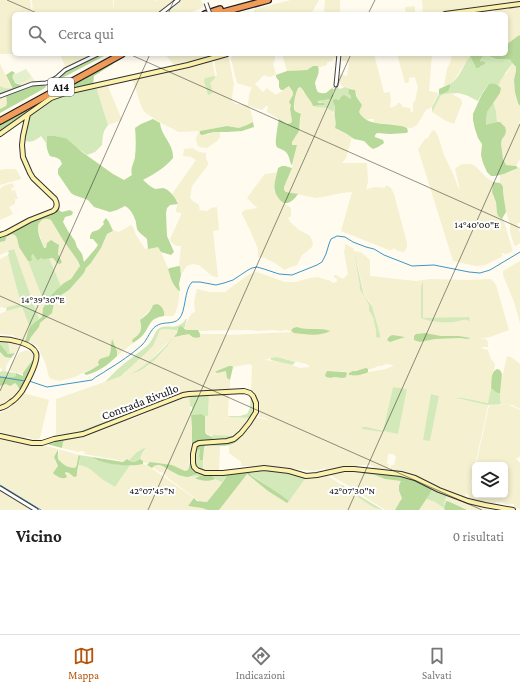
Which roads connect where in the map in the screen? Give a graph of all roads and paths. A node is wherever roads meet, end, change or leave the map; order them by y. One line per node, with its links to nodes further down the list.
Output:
1 (178, 0): 6 (street)
2 (253, 0): 8 (highway)
3 (268, 0): 9 (highway)
4 (206, 1): 7 (street, bridge)
5 (520, 4): 10 (street)
6 (163, 12)
7 (209, 12)
8 (212, 12)
9 (223, 12)
10 (460, 12)
11 (94, 56): 17 (street)
12 (111, 56): 19 (highway, A14)
13 (118, 56): 20 (highway, A14)
14 (218, 56): 18 (street)
15 (339, 56): 16 (street)
16 (336, 85)
17 (0, 96)
18 (28, 114): 21 (street); 22 (street)
19 (0, 117)
20 (0, 121)
21 (0, 134)
22 (0, 235)
23 (0, 339): 24 (street)
24 (0, 408)
25 (0, 436): 28 (street, Contrada Rivullo)
26 (0, 488): 27 (street)
27 (36, 510)
28 (513, 510)

